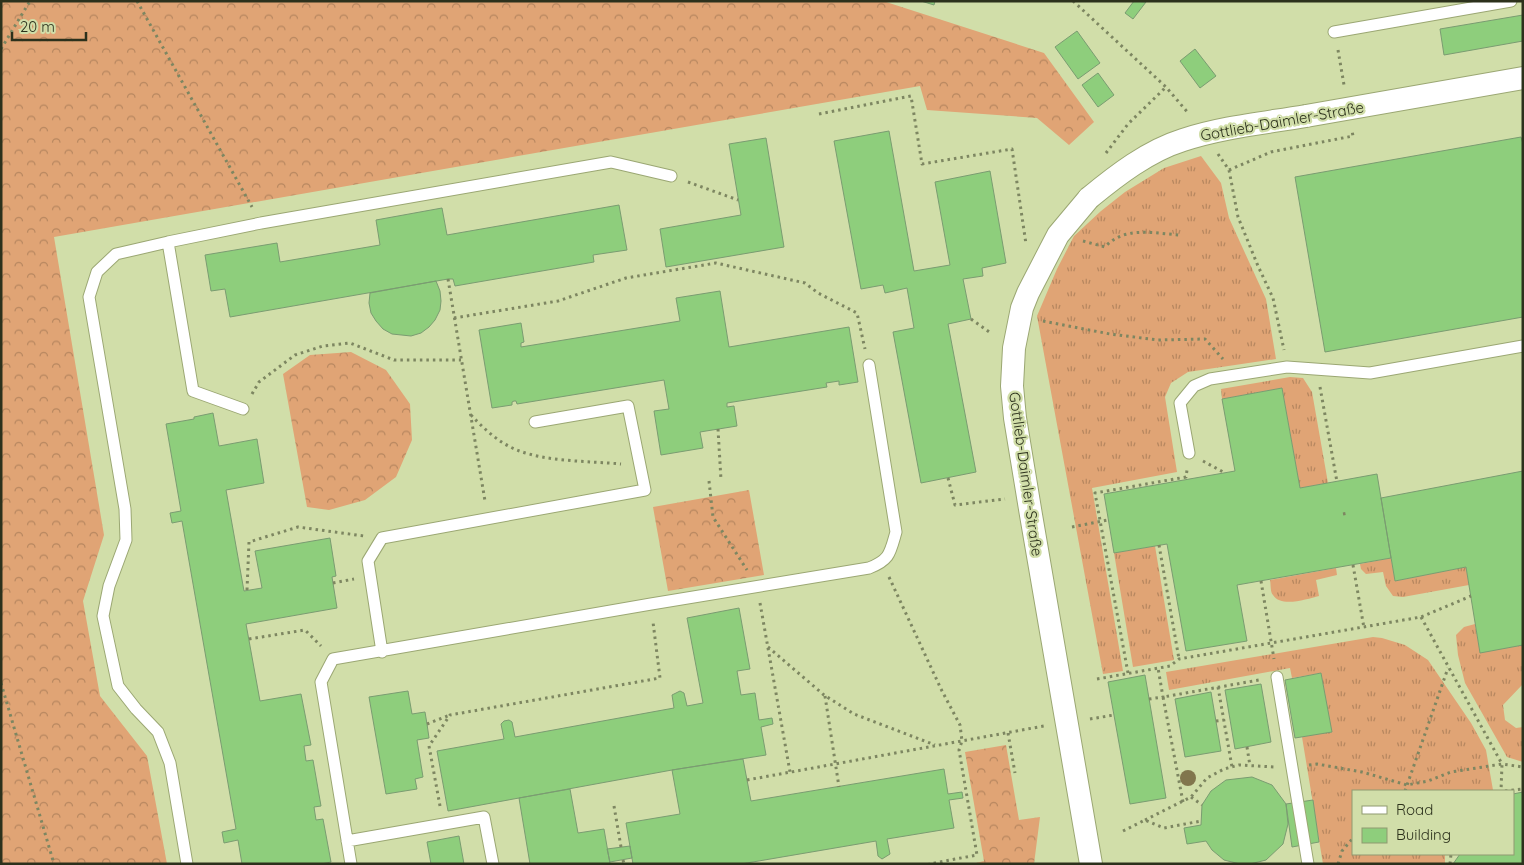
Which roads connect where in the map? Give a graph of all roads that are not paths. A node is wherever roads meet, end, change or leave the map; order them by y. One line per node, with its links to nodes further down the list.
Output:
1 (1511, 1): 2 (lane)
2 (1334, 32)
3 (1523, 78): 17 (street, Gottlieb-Daimler-Straße, bridge)
4 (670, 176): 5 (lane)
5 (168, 242): 8 (lane); 14 (lane)
6 (1523, 346): 10 (lane)
7 (869, 364): 11 (lane)
8 (243, 409)
9 (535, 422): 11 (lane)
10 (1189, 453)
11 (382, 652): 13 (lane)
12 (1277, 677): 18 (lane)
13 (347, 841): 15 (lane); 16 (lane)
14 (187, 864)
15 (351, 864)
16 (493, 864)
17 (1091, 864)
18 (1308, 864)

